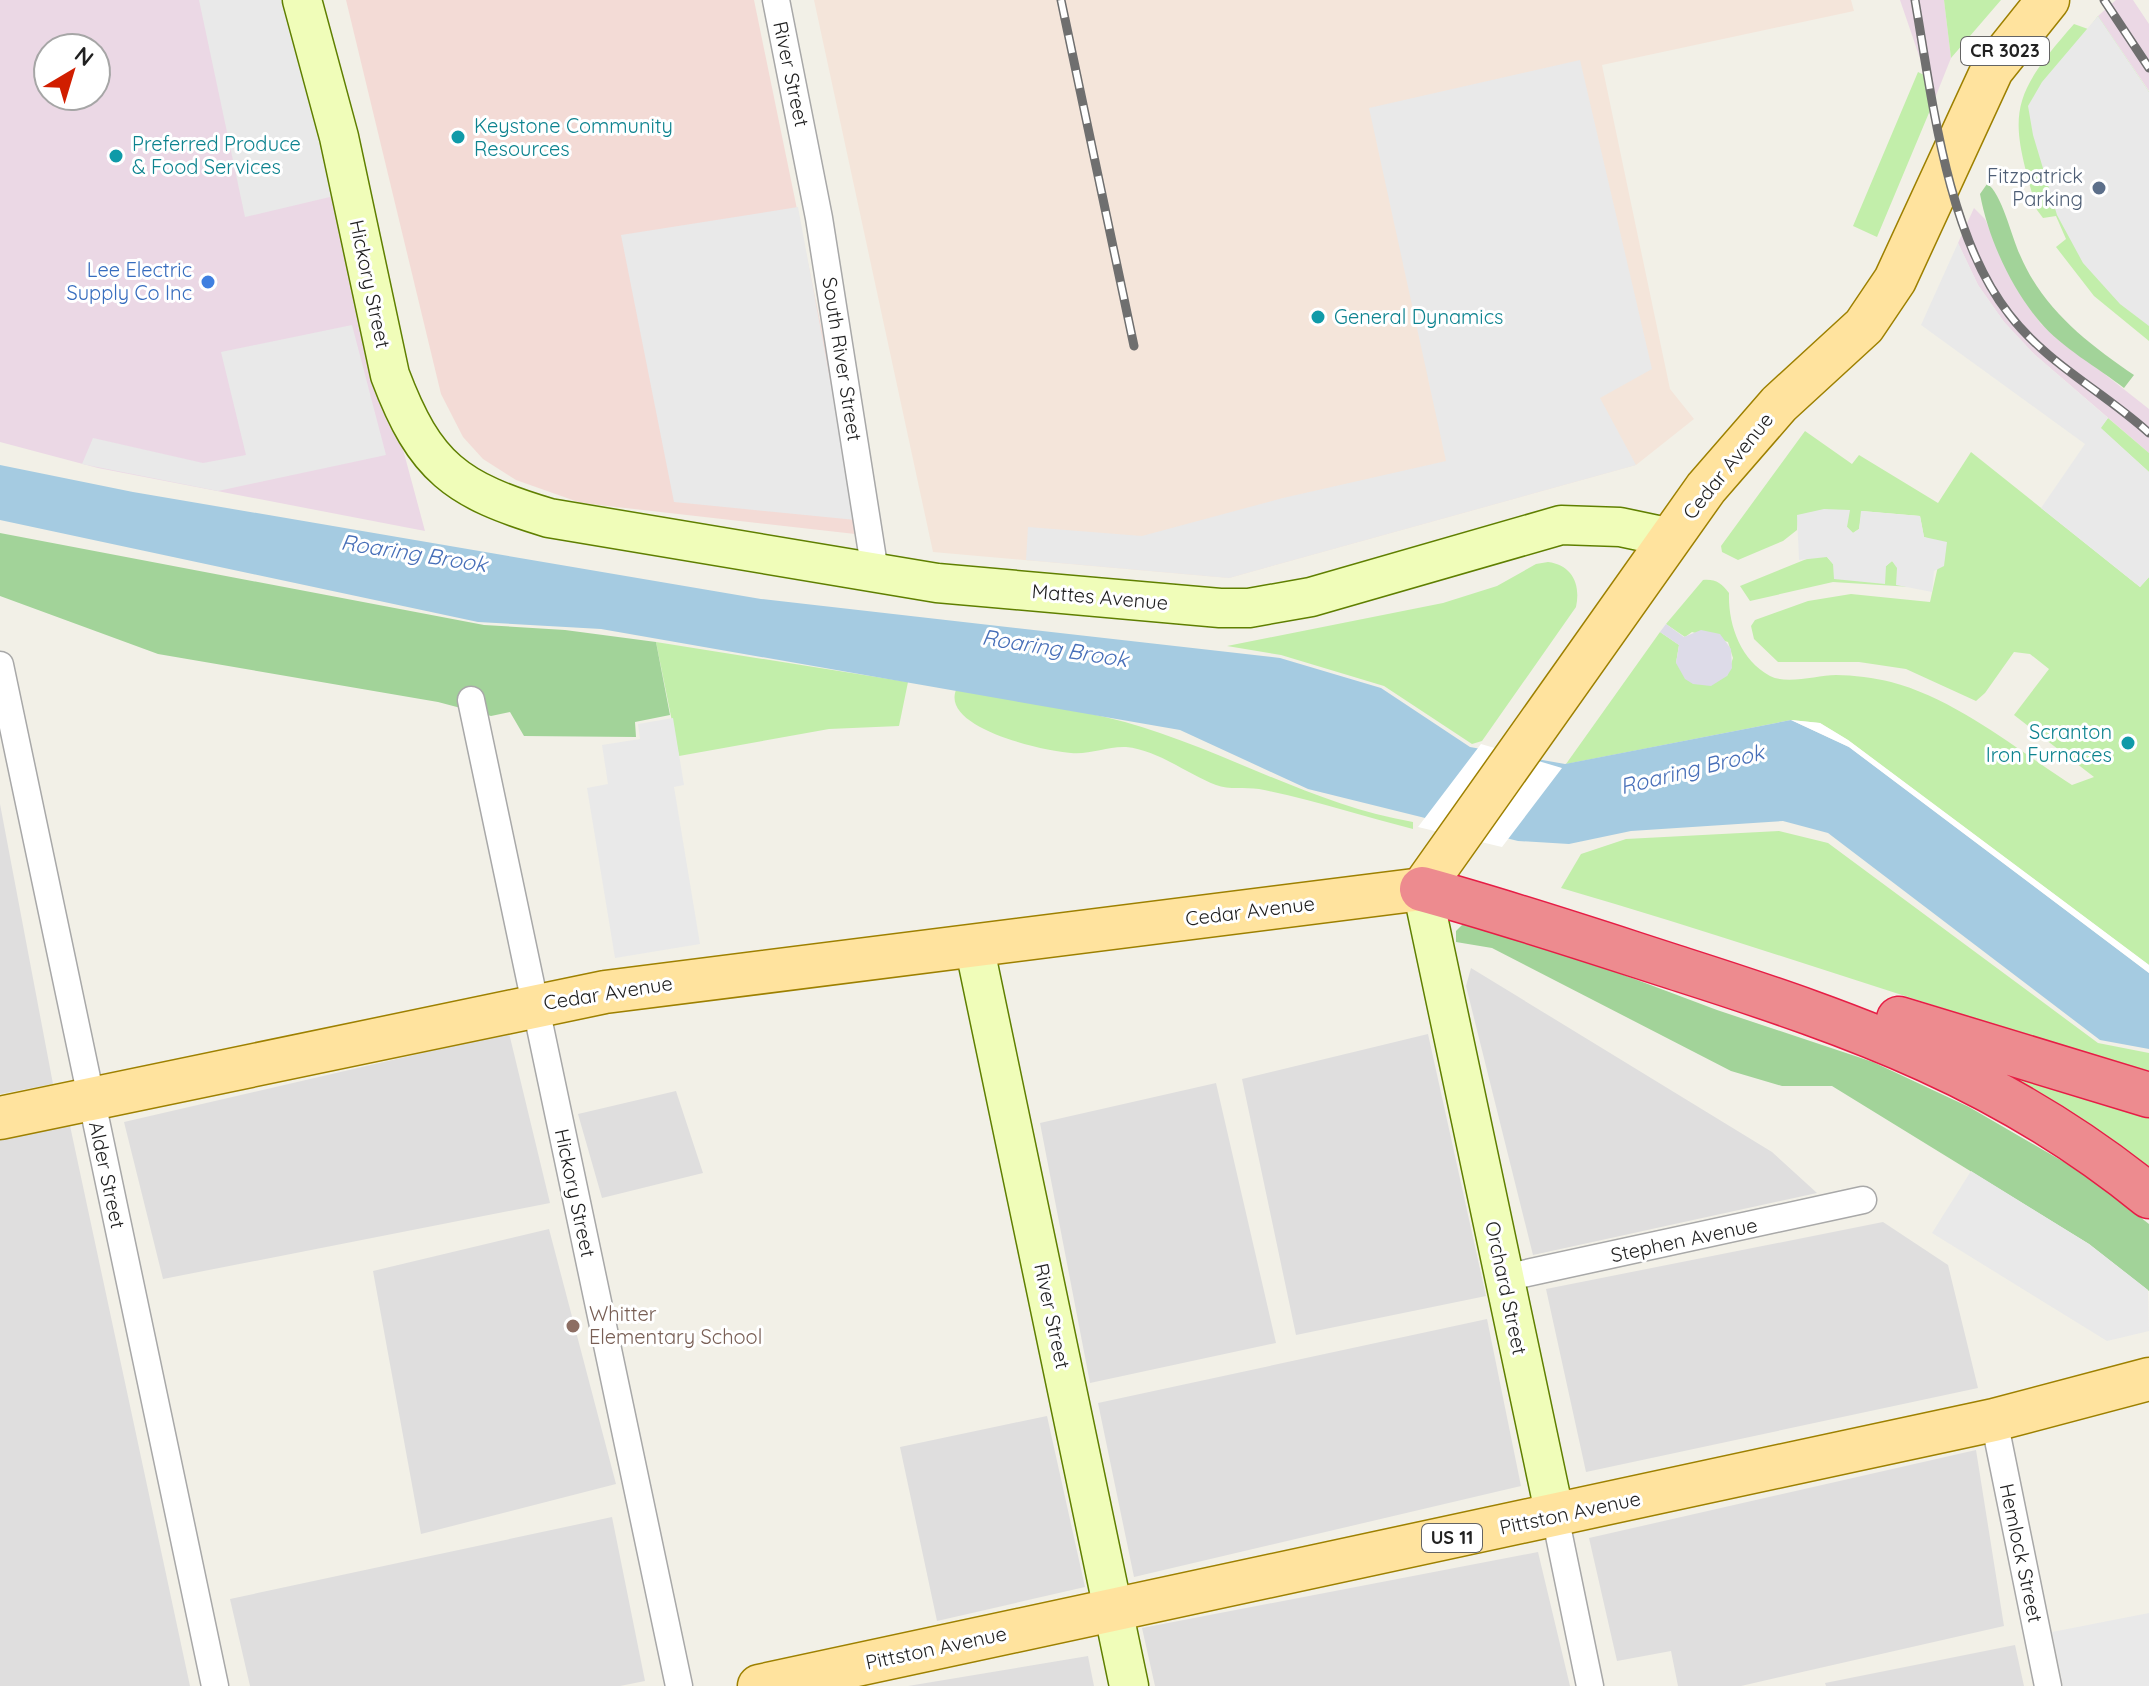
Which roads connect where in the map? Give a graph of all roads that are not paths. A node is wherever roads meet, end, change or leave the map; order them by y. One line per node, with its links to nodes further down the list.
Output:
1 (302, 0): 5 (street, Hickory Street)
2 (776, 0): 4 (street, River Street)
3 (2048, 0): 6 (main road, Cedar Avenue / CR 3023)
4 (807, 147): 7 (street, South River Street)
5 (522, 509): 7 (street, Mattes Avenue)
6 (1672, 538): 7 (street, Mattes Avenue); 10 (main road, Cedar Avenue)
7 (875, 572)
8 (0, 665): 14 (street, Alder Street)
9 (471, 700): 12 (street, Hickory Street)
10 (1422, 889): 11 (main road, Cedar Avenue); 13 (highway); 16 (highway); 18 (street, Orchard Street)
11 (974, 945): 12 (main road, Cedar Avenue); 22 (street, River Street)
12 (535, 1005): 14 (main road, Cedar Avenue); 24 (street, Hickory Street)
13 (2149, 1095)
14 (91, 1099): 15 (main road, Cedar Avenue); 23 (street, Alder Street)
15 (0, 1118)
16 (2149, 1196)
17 (1863, 1200): 18 (street, Stephen Avenue)
18 (1504, 1278): 21 (street, Orchard Street)
19 (2147, 1381): 20 (main road, Pittston Avenue / US 11)
20 (1994, 1420): 21 (main road, Pittston Avenue / US 11); 28 (street, Hemlock Street)
21 (1555, 1516): 22 (main road, Pittston Avenue / US 11); 27 (street, Orchard Street)
22 (1113, 1611): 25 (main road, Pittston Avenue / US 11); 26 (street, River Street)
23 (215, 1686)
24 (679, 1686)
25 (759, 1686)
26 (1129, 1686)
27 (1590, 1686)
28 (2048, 1686)

